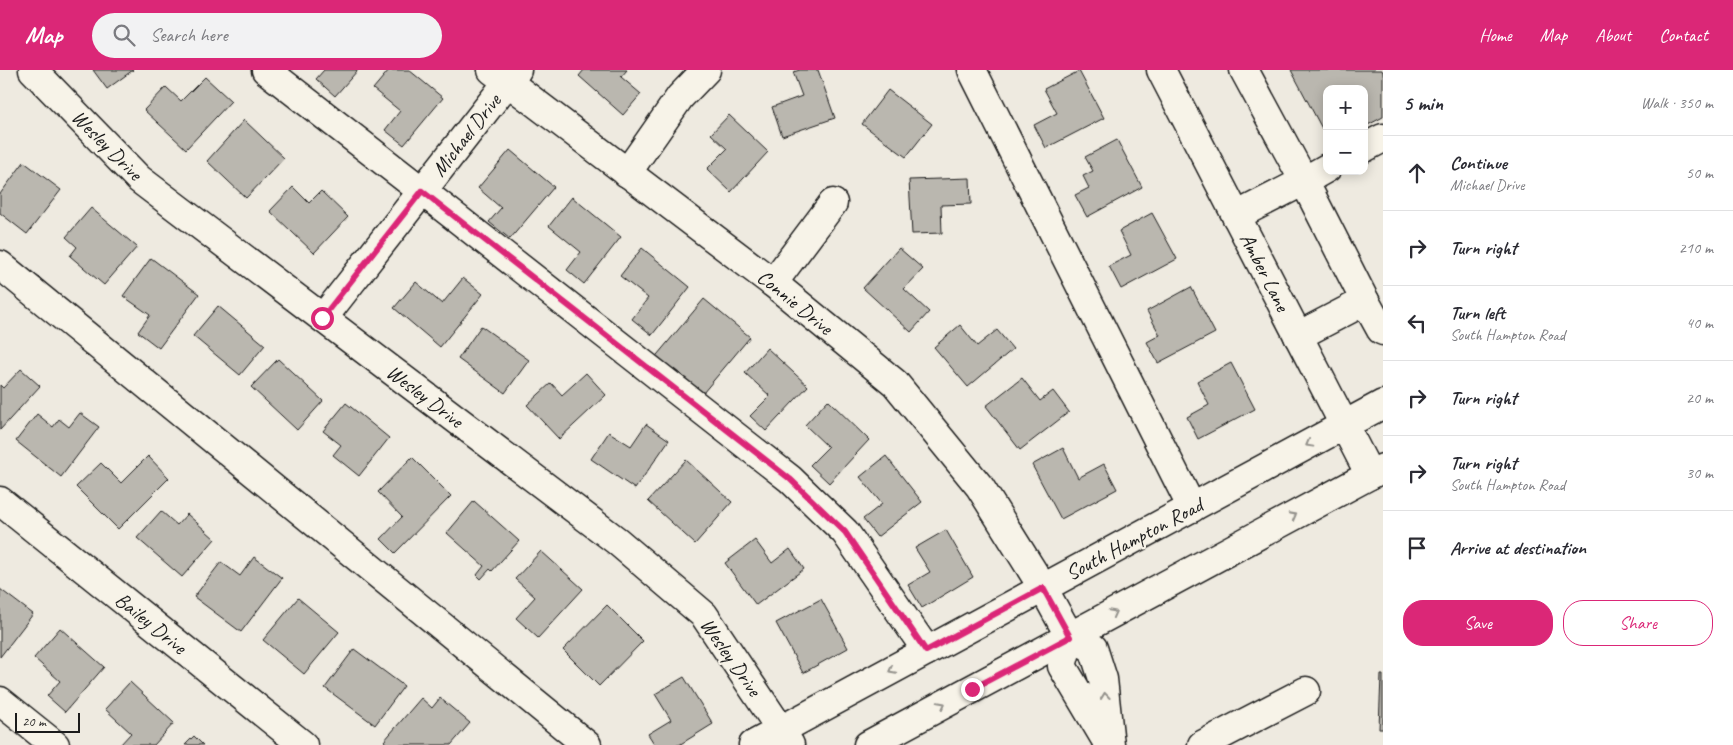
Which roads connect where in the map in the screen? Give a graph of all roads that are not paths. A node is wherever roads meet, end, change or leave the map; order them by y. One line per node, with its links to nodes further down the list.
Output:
1 (33, 70): 18 (street, Wesley Drive)
2 (266, 70): 12 (street)
3 (706, 70): 10 (street)
4 (972, 70): 25 (street)
5 (1161, 70): 14 (street, Amber Lane)
6 (1244, 70): 11 (street)
7 (506, 74): 10 (street, Connie Drive); 12 (street, Michael Drive)
8 (1383, 138): 9 (street)
9 (1368, 146)
10 (627, 173): 16 (street, Connie Drive)
11 (1315, 175): 14 (street); 17 (street)
12 (422, 191): 18 (street, Michael Drive); 28 (street)
13 (833, 202): 16 (street)
14 (1236, 216): 20 (street, Amber Lane)
15 (0, 265): 34 (street)
16 (773, 283): 26 (street, Connie Drive)
17 (1365, 301): 19 (street); 20 (street)
18 (322, 318): 31 (street, Wesley Drive)
19 (1383, 331)
20 (1298, 336): 22 (street, Amber Lane)
21 (1383, 404): 22 (street, South Hampton Road)
22 (1344, 425): 23 (street, Amber Lane); 25 (street, South Hampton Road, one-way to 25)
23 (1376, 471): 27 (street, one-way to 23)
24 (0, 501): 33 (street, Bailey Drive)
25 (1192, 508): 26 (street, South Hampton Road)
26 (1043, 588): 27 (street, Connie Drive); 28 (street, South Hampton Road)
27 (1070, 637): 36 (street, one-way to 27); 37 (street)
28 (926, 651): 31 (street, South Hampton Road, one-way to 31)
29 (1306, 691): 38 (street)
30 (0, 701): 32 (street)
31 (786, 737): 35 (street, South Hampton Road)
32 (55, 745)
33 (303, 745)
34 (587, 745)
35 (753, 745)
36 (868, 745)
37 (1110, 745)
38 (1202, 745)

